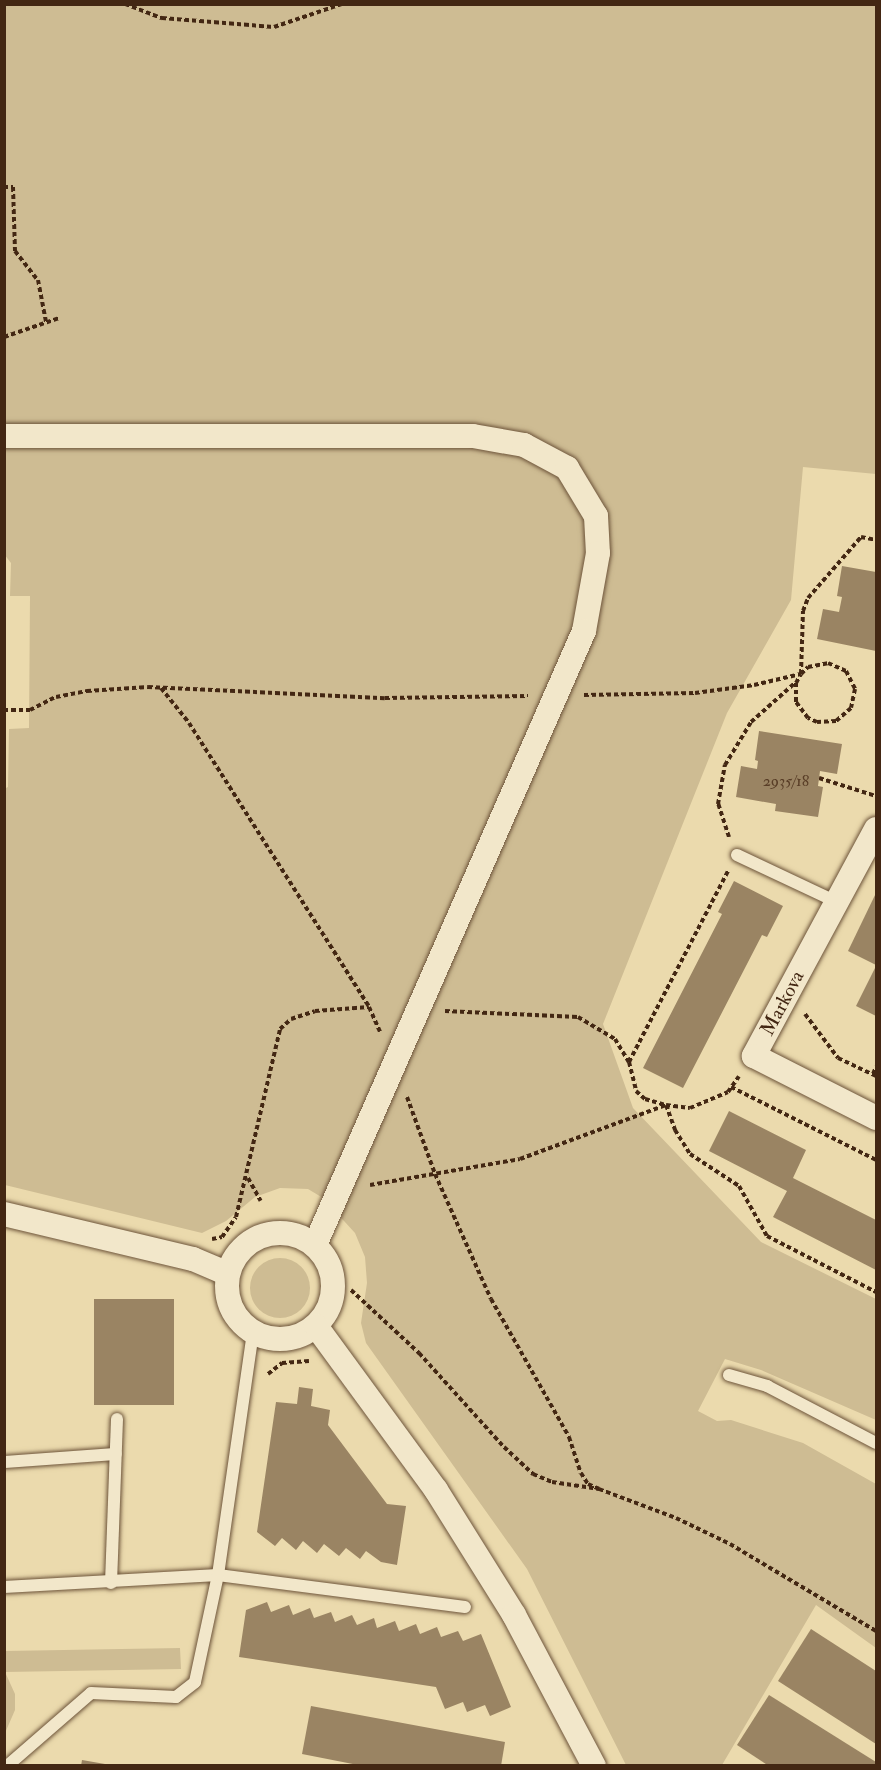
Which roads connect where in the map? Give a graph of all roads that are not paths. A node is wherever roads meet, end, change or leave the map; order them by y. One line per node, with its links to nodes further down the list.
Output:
1 (4, 436): 7 (street)
2 (876, 829): 4 (street, Markova)
3 (737, 855): 4 (lane)
4 (842, 905): 5 (street, Markova)
5 (876, 1118)
6 (4, 1214): 8 (street)
7 (315, 1245): 8 (street); 9 (street)
8 (228, 1274): 10 (street)
9 (316, 1326): 10 (street); 21 (street)
10 (253, 1332): 16 (lane)
11 (729, 1375): 13 (lane)
12 (117, 1419): 14 (lane)
13 (876, 1443)
14 (116, 1454): 15 (lane); 17 (lane)
15 (4, 1462)
16 (218, 1575): 17 (lane); 19 (lane); 20 (lane)
17 (111, 1583): 18 (lane)
18 (4, 1587)
19 (465, 1607)
20 (7, 1766)
21 (594, 1766)

